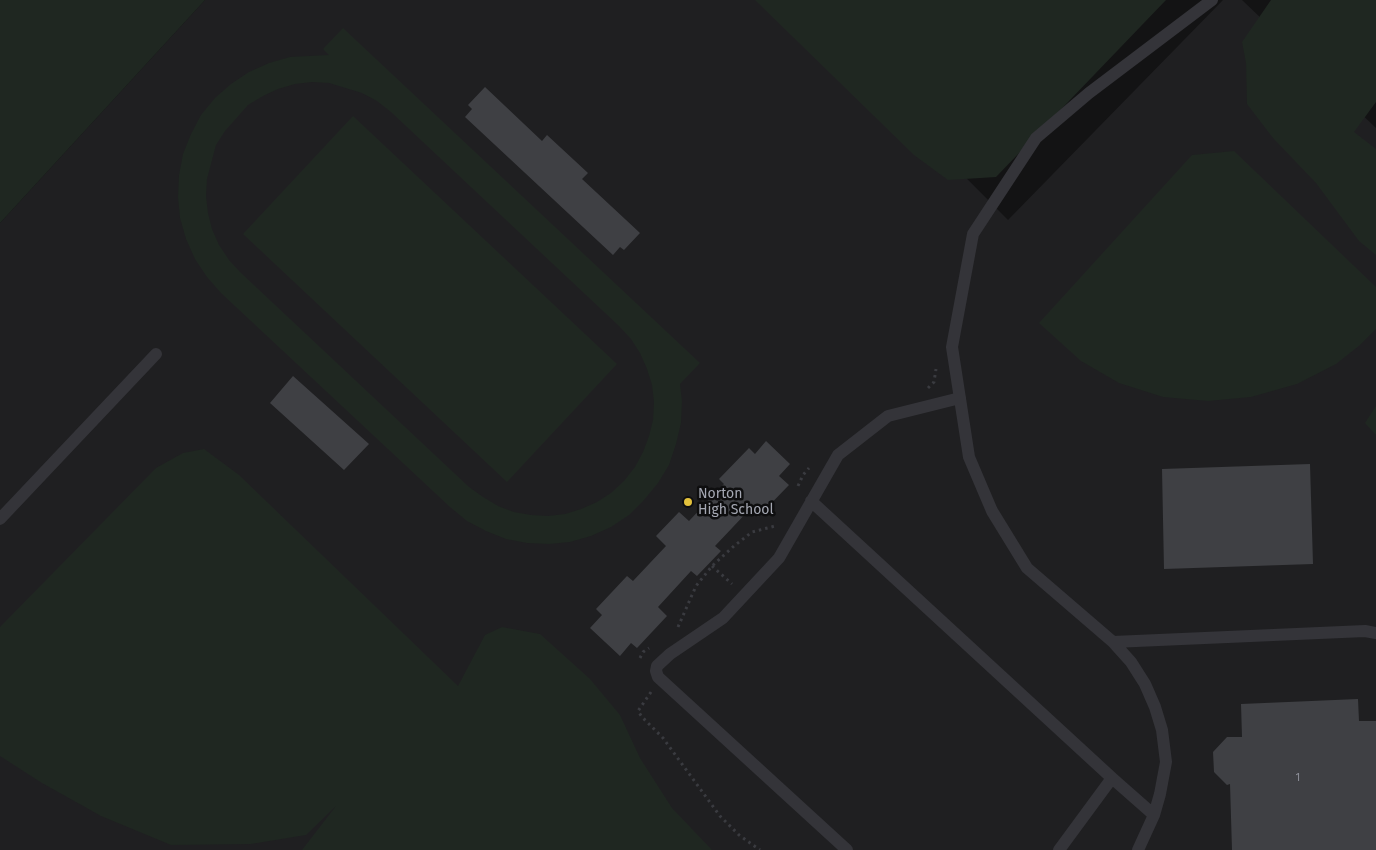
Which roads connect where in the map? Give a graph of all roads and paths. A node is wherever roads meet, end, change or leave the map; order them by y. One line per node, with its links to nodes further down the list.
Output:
1 (1212, 0): 3 (lane)
2 (156, 354): 5 (lane)
3 (960, 398): 4 (lane); 7 (lane)
4 (811, 501): 8 (lane); 10 (lane)
5 (0, 519)
6 (1376, 633): 7 (lane)
7 (1113, 642): 9 (lane)
8 (1112, 778): 9 (lane); 11 (lane)
9 (1154, 815): 12 (lane)
10 (846, 850)
11 (1059, 850)
12 (1138, 850)

